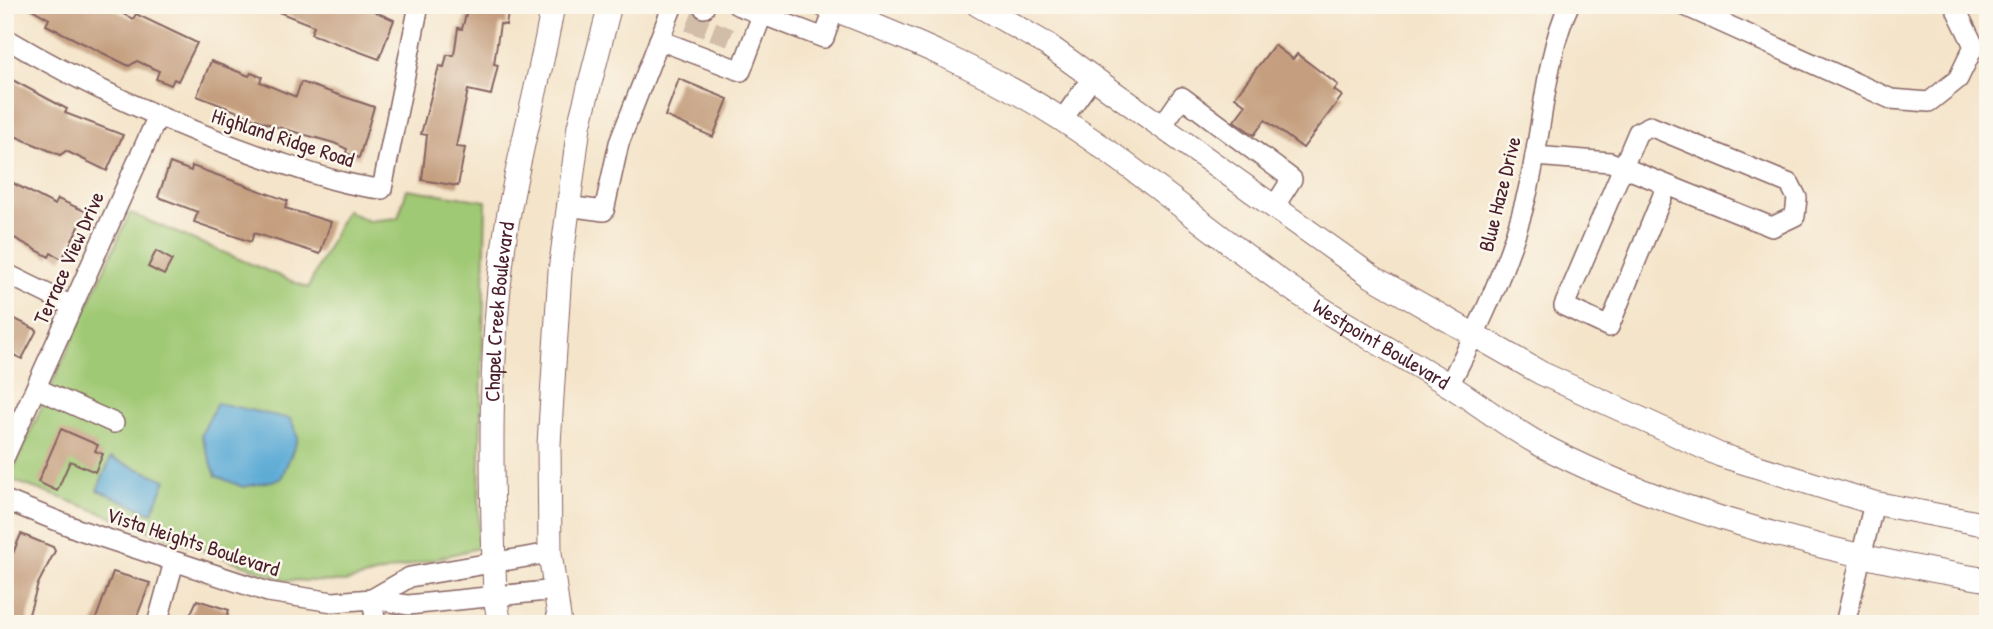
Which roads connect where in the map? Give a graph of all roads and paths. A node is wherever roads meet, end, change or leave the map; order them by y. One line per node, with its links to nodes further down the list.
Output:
1 (419, 5): 15 (street, Highland Ridge Road)
2 (553, 5): 36 (main road, Chapel Creek Boulevard)
3 (610, 5): 21 (main road)
4 (673, 5): 13 (street)
5 (978, 5): 14 (main road)
6 (1569, 5): 18 (street, Blue Haze Drive)
7 (1683, 5): 8 (street)
8 (1954, 5)
9 (829, 7): 11 (street); 16 (main road, Westpoint Boulevard)
10 (732, 10): 11 (street)
11 (762, 15): 13 (street)
12 (5, 38): 15 (street, Highland Ridge Road)
13 (659, 40): 21 (street)
14 (1093, 77): 16 (street); 17 (main road)
15 (156, 118): 24 (street, Terrace View Drive)
16 (1062, 120): 26 (main road, Westpoint Boulevard)
17 (1162, 126): 22 (main road); 22 (street)
18 (1535, 156): 19 (street); 25 (street, Blue Haze Drive)
19 (1622, 167): 20 (street); 20 (street); 20 (street)
20 (1667, 185)
21 (567, 206): 33 (main road)
22 (1274, 207): 25 (main road)
23 (5, 273): 24 (street)
24 (72, 306): 27 (street, Terrace View Drive)
25 (1473, 335): 26 (street, Blue Haze Drive); 31 (main road)
26 (1449, 385): 34 (main road, Westpoint Boulevard)
27 (36, 388): 28 (street); 29 (street, Terrace View Drive)
28 (114, 423)
29 (5, 456)
30 (5, 500): 35 (street, Vista Heights Boulevard)
31 (1874, 503): 32 (main road); 34 (street)
32 (1988, 525)
33 (550, 554): 36 (street, Vista Heights Boulevard); 38 (main road)
34 (1861, 554): 37 (main road, Westpoint Boulevard); 45 (street)
35 (174, 562): 40 (street, Vista Heights Boulevard); 41 (street)
36 (494, 562): 39 (main road, Chapel Creek Boulevard); 40 (street, Vista Heights Boulevard)
37 (1988, 580)
38 (556, 590): 39 (street, Vista Heights Boulevard); 44 (main road)
39 (495, 598): 40 (street, Vista Heights Boulevard); 43 (main road, Chapel Creek Boulevard)
40 (372, 599): 42 (street)
41 (157, 624)
42 (376, 624)
43 (500, 624)
44 (560, 624)
45 (1844, 624)

